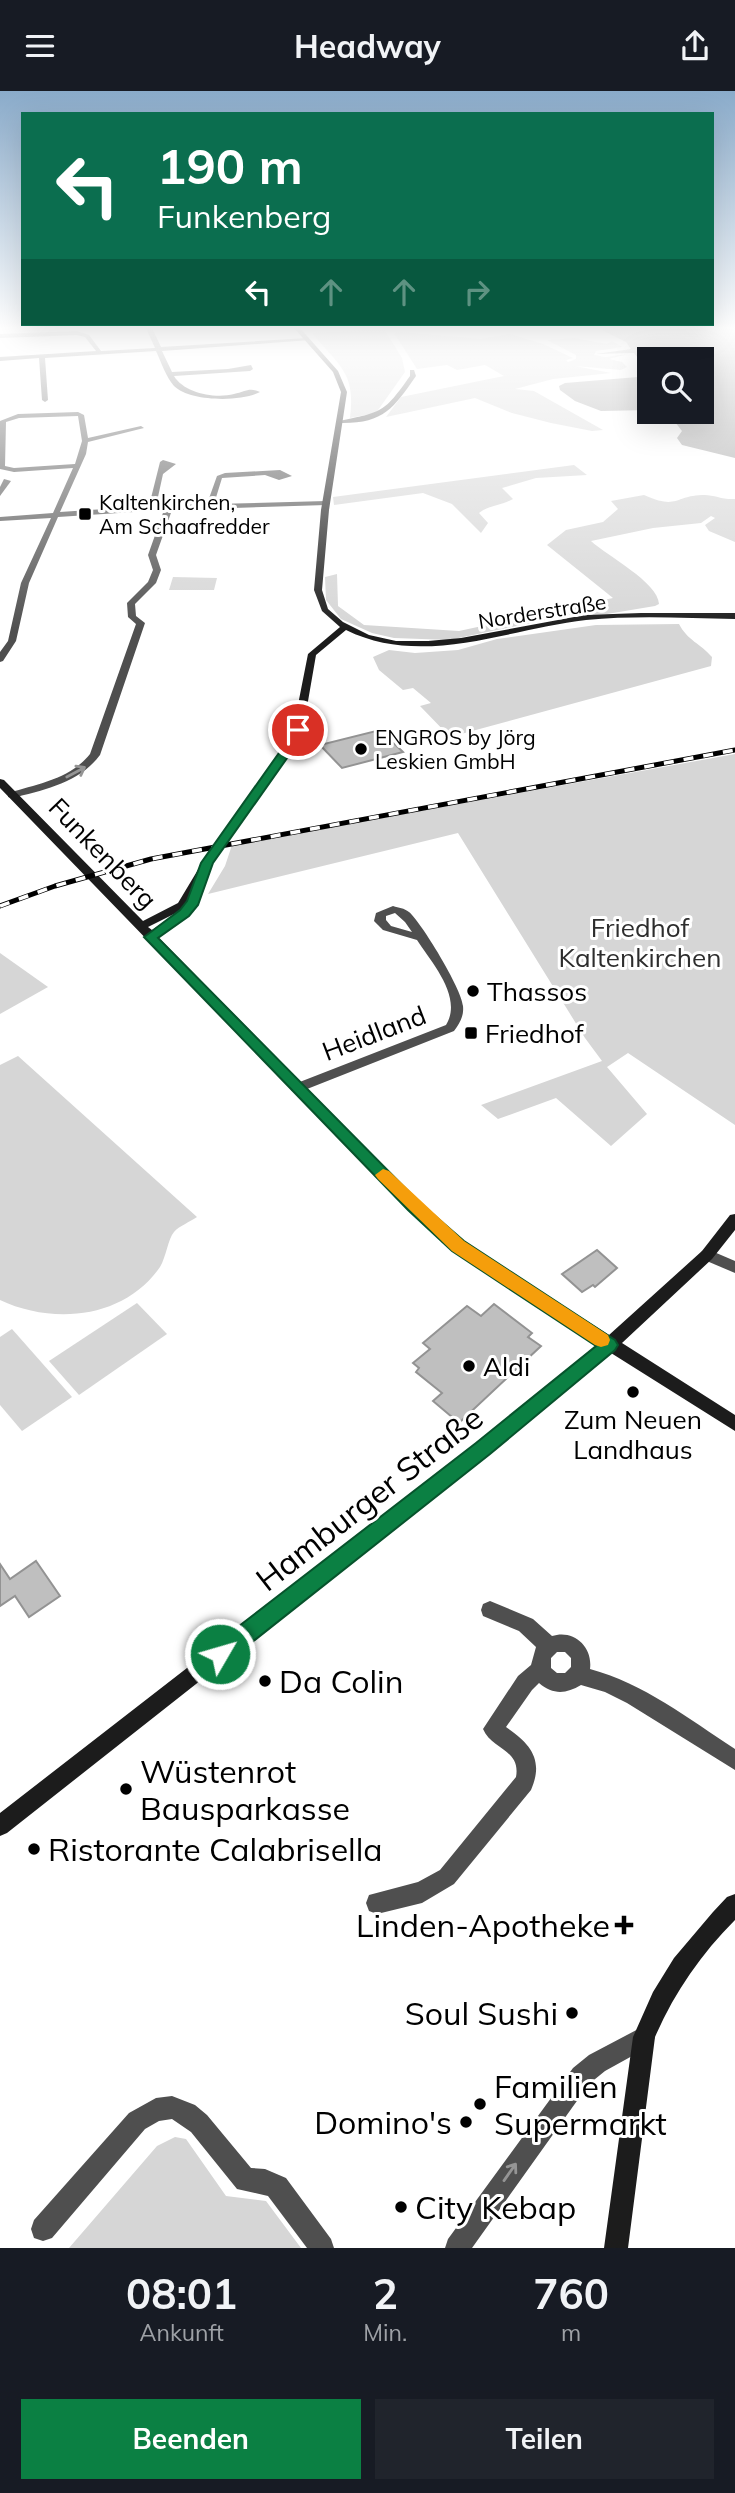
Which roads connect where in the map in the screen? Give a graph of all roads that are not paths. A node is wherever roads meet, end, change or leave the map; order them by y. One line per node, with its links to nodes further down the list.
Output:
1 (3, 429): 6 (street)
2 (83, 429): 5 (street)
3 (138, 429): 5 (street)
4 (340, 429): 11 (main road)
5 (85, 441): 6 (street)
6 (78, 466): 15 (street)
7 (160, 473): 14 (street)
8 (267, 473): 12 (street)
9 (7, 481): 10 (street)
10 (0, 494)
11 (326, 503): 12 (street); 18 (main road)
12 (210, 506): 13 (street)
13 (169, 507): 14 (street); 23 (street, one-way to 13)
14 (152, 508): 15 (street)
15 (57, 513): 16 (street); 20 (street)
16 (0, 519)
17 (735, 616): 19 (main road, Norderstraße)
18 (345, 628): 19 (main road, Norderstraße); 21 (main road)
19 (357, 633): 21 (main road)
20 (0, 659)
21 (310, 662): 24 (main road)
22 (0, 782): 23 (main road, Funkenberg)
23 (12, 795): 25 (main road, Funkenberg)
24 (200, 878): 25 (main road); 26 (main road)
25 (140, 927): 26 (main road, Funkenberg)
26 (150, 937): 28 (main road, Funkenberg)
27 (421, 938): 28 (street, Heidland)
28 (297, 1088): 32 (main road, Funkenberg)
29 (735, 1219): 30 (main road, Hamburger Straße)
30 (707, 1255): 31 (street); 32 (main road, Hamburger Straße)
31 (735, 1267)
32 (609, 1345): 33 (main road, Funkenberg); 39 (main road, Hamburger Straße)
33 (735, 1424)
34 (490, 1610): 35 (street)
35 (549, 1646): 36 (street); 37 (street)
36 (542, 1668): 37 (street); 40 (street)
37 (578, 1675): 38 (street)
38 (735, 1759)
39 (0, 1826)
40 (377, 1903)
41 (735, 1905): 42 (main road)
42 (645, 2037): 45 (street, one-way to 42); 46 (main road)
43 (43, 2229): 44 (street)
44 (322, 2248)
45 (457, 2248)
46 (616, 2248)

